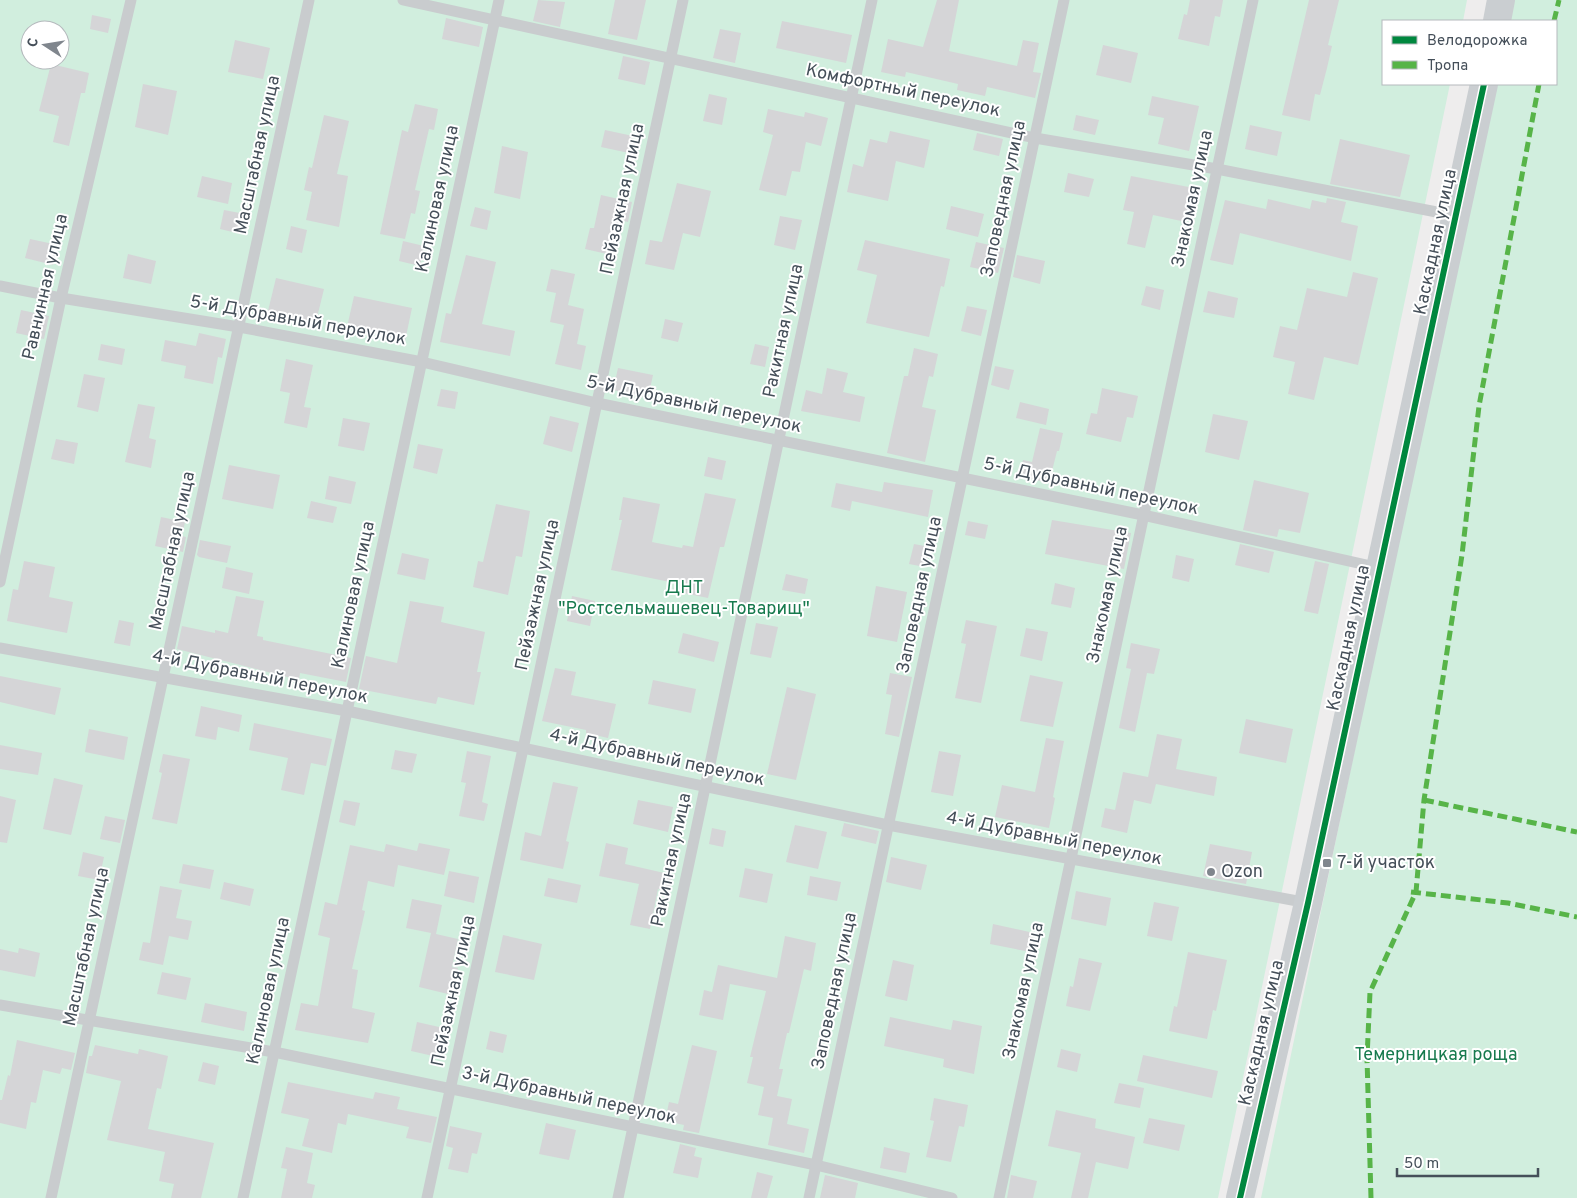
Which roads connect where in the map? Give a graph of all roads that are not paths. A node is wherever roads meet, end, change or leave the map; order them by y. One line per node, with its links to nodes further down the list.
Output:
1 (131, 0): 19 (lane, Равнинная улица)
2 (309, 0): 20 (lane, Масштабная улица)
3 (403, 0): 10 (lane, Комфортный переулок)
4 (499, 0): 10 (lane, Калиновая улица)
5 (684, 0): 12 (lane, Пейзажная улица)
6 (872, 0): 14 (lane, Ракитная улица)
7 (1064, 0): 15 (lane, Заповедная улица)
8 (1253, 0): 16 (lane, Знакомая улица)
9 (1501, 0): 11 (street)
10 (495, 19): 12 (lane, Комфортный переулок); 21 (lane, Калиновая улица)
11 (1497, 20)
12 (671, 58): 14 (lane, Комфортный переулок); 22 (lane, Пейзажная улица)
13 (1484, 85): 17 (street, Каскадная улица)
14 (852, 98): 15 (lane, Комфортный переулок); 23 (lane, Ракитная улица)
15 (1035, 138): 16 (lane, Комфортный переулок); 24 (lane, Заповедная улица)
16 (1217, 169): 17 (lane, Комфортный переулок); 25 (lane, Знакомая улица)
17 (1457, 216): 26 (street, Каскадная улица)
18 (0, 286): 19 (lane, 5-й Дубравный переулок)
19 (61, 298): 20 (lane, 5-й Дубравный переулок); 27 (lane, Равнинная улица)
20 (239, 326): 21 (lane, 5-й Дубравный переулок); 29 (lane, Масштабная улица)
21 (422, 362): 22 (lane, 5-й Дубравный переулок); 30 (lane, Калиновая улица)
22 (598, 403): 23 (lane, 5-й Дубравный переулок); 31 (lane, Пейзажная улица)
23 (779, 440): 24 (lane, 5-й Дубравный переулок); 32 (lane, Ракитная улица)
24 (963, 478): 25 (lane, 5-й Дубравный переулок); 33 (lane, Заповедная улица)
25 (1143, 515): 26 (lane, 5-й Дубравный переулок); 34 (lane, Знакомая улица)
26 (1380, 568): 35 (street, Каскадная улица)
27 (0, 582)
28 (0, 648): 29 (lane, 4-й Дубравный переулок)
29 (164, 676): 30 (lane, 4-й Дубравный переулок); 37 (lane, Масштабная улица)
30 (347, 711): 31 (lane, 4-й Дубравный переулок); 38 (lane, Калиновая улица)
31 (524, 748): 32 (lane, 4-й Дубравный переулок); 39 (lane, Пейзажная улица)
32 (706, 785): 33 (lane, 4-й Дубравный переулок); 40 (lane, Ракитная улица)
33 (888, 825): 34 (lane, 4-й Дубравный переулок); 41 (lane, Заповедная улица)
34 (1070, 860): 35 (lane, 4-й Дубравный переулок); 48 (lane, Знакомая улица)
35 (1308, 904): 49 (street, Каскадная улица)
36 (0, 1005): 37 (lane, 3-й Дубравный переулок)
37 (90, 1020): 38 (lane, 3-й Дубравный переулок); 42 (lane, Масштабная улица)
38 (274, 1052): 39 (lane, 3-й Дубравный переулок); 43 (lane, Калиновая улица)
39 (451, 1089): 40 (lane, 3-й Дубравный переулок); 44 (lane, Пейзажная улица)
40 (633, 1128): 41 (lane, 3-й Дубравный переулок); 45 (lane, Ракитная улица)
41 (816, 1165): 46 (lane, Заповедная улица); 47 (lane, 3-й Дубравный переулок)
42 (52, 1198)
43 (243, 1198)
44 (427, 1198)
45 (618, 1198)
46 (809, 1198)
47 (952, 1198)
48 (999, 1198)
49 (1240, 1198)

